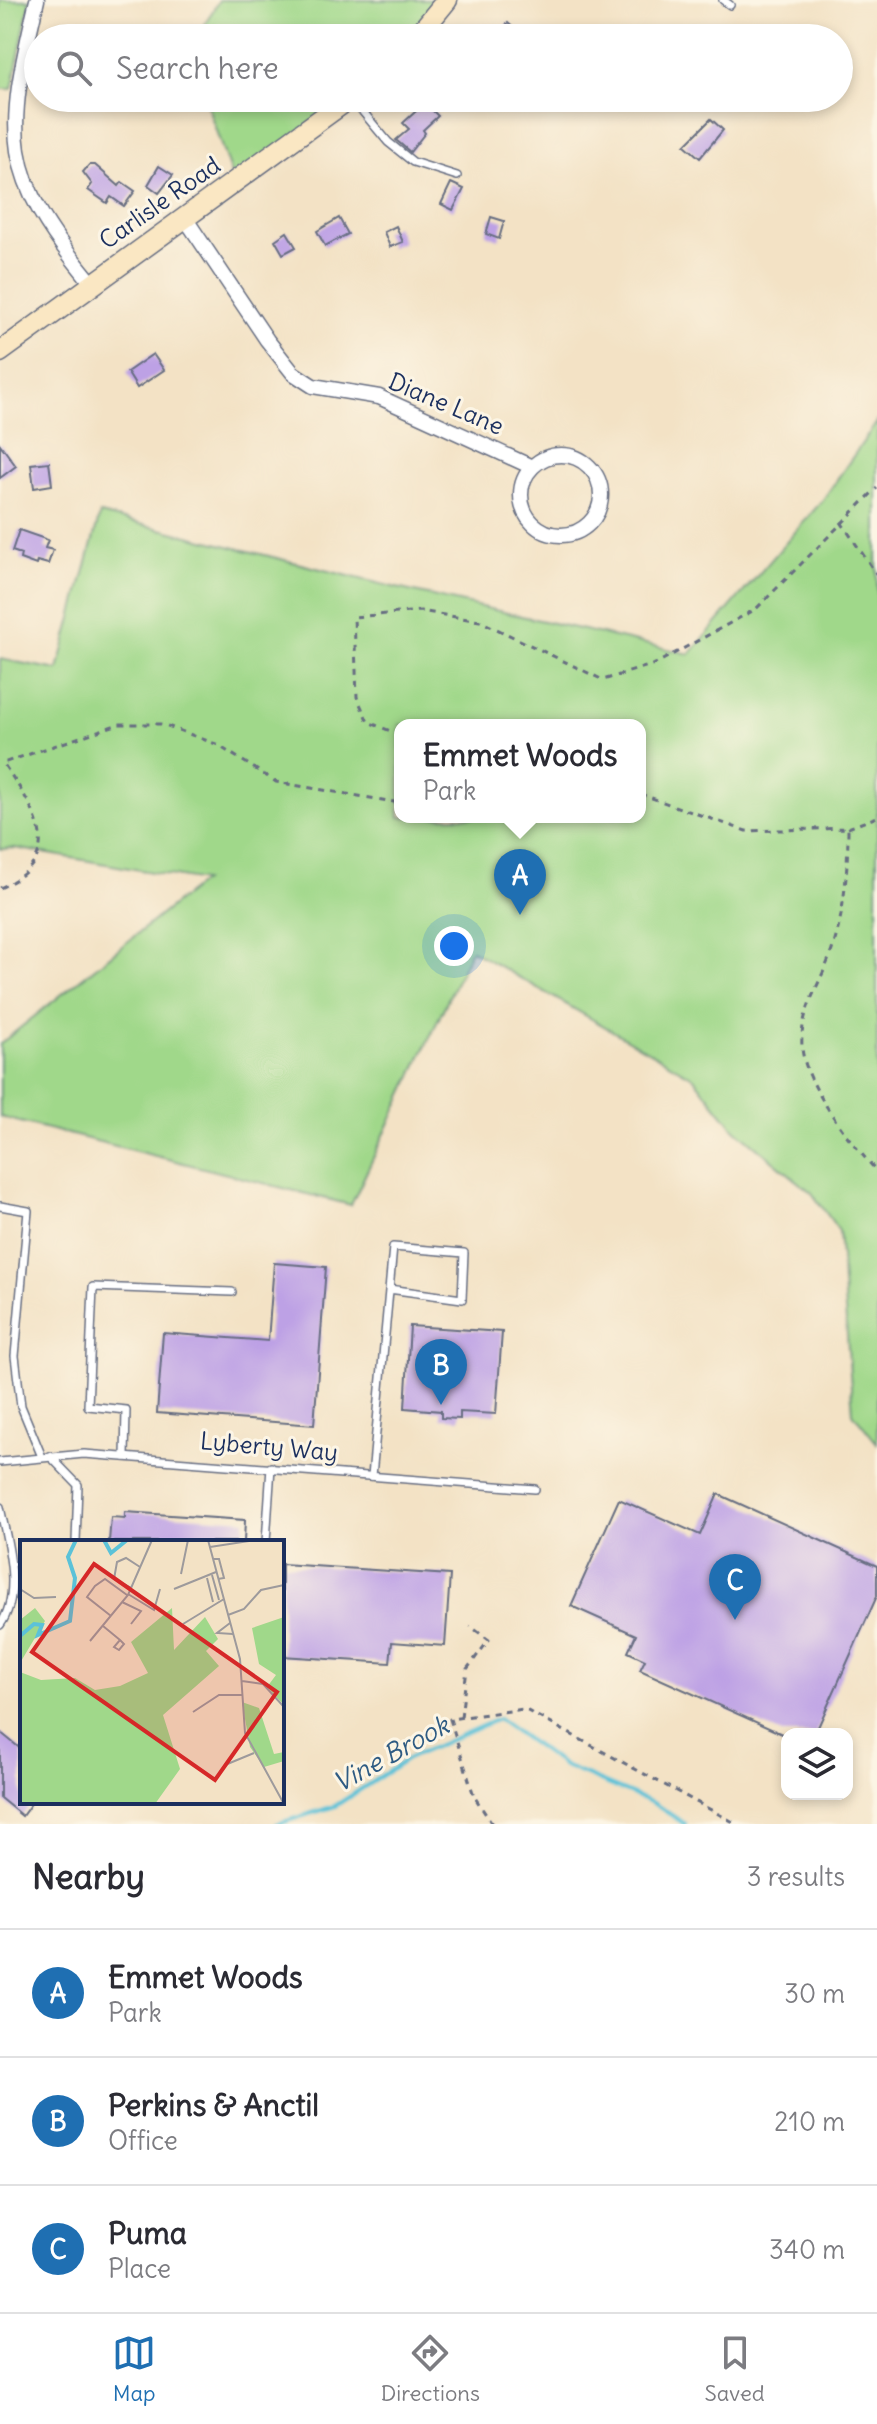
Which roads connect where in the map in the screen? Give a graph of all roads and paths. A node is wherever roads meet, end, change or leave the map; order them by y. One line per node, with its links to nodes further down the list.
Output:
1 (37, 0): 3 (street)
2 (447, 0): 4 (main road)
3 (32, 24)
4 (427, 24)
5 (24, 59): 10 (street)
6 (332, 112): 9 (main road, Carlisle Road)
7 (363, 112): 8 (lane)
8 (457, 176)
9 (185, 218): 10 (main road, Carlisle Road); 12 (street, Diane Lane)
10 (92, 283): 11 (main road, Carlisle Road)
11 (0, 352)
12 (532, 467): 12 (street)
13 (877, 488): 14 (path)
14 (841, 522): 15 (path); 16 (path)
15 (877, 575)
16 (394, 733)
17 (646, 796): 20 (path)
18 (394, 802): 21 (path)
19 (877, 817): 20 (path)
20 (848, 828): 22 (path)
21 (0, 888)
22 (877, 1171)
23 (0, 1206): 26 (lane)
24 (389, 1289): 24 (lane); 30 (lane)
25 (232, 1292): 27 (lane)
26 (46, 1456): 27 (lane, Lyberty Way); 28 (lane, Lyberty Way); 33 (lane)
27 (125, 1457): 29 (lane, Lyberty Way)
28 (0, 1462)
29 (271, 1467): 30 (lane, Lyberty Way); 34 (lane)
30 (372, 1476): 31 (lane, Lyberty Way)
31 (535, 1489)
32 (0, 1507): 35 (lane)
33 (76, 1540)
34 (266, 1540)
35 (0, 1625)
36 (470, 1626): 37 (path)
37 (461, 1718): 38 (path); 39 (path)
38 (492, 1824)
39 (737, 1824)

